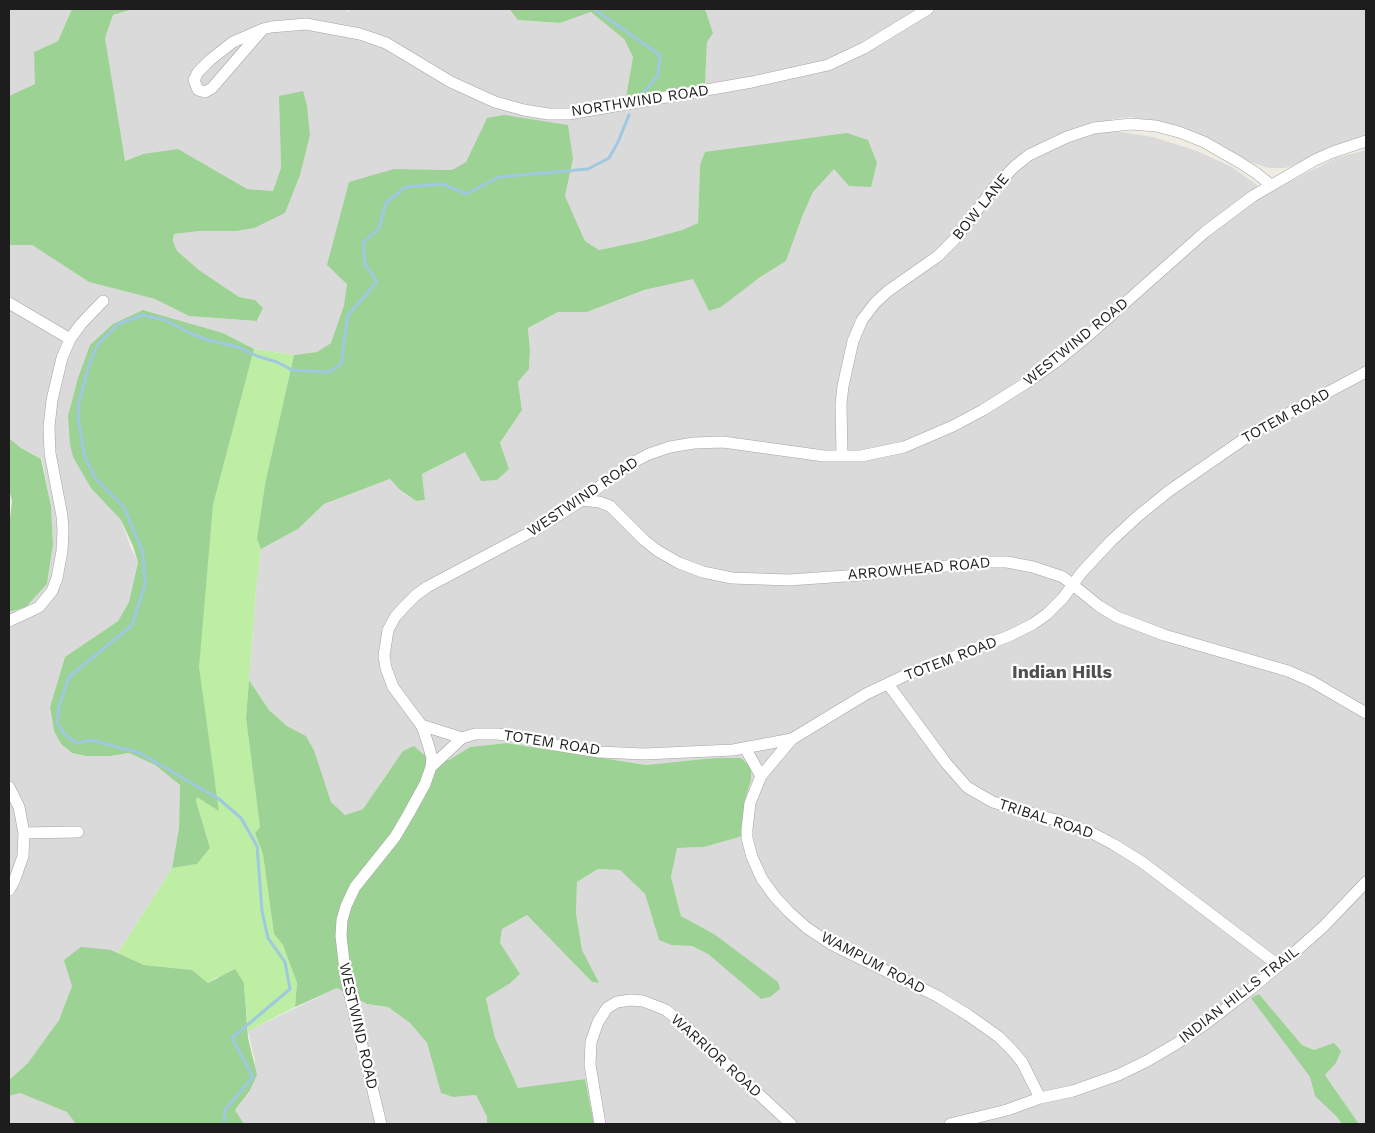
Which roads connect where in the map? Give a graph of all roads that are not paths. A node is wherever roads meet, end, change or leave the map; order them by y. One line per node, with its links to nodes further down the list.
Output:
1 (928, 9): 2 (street, NORTHWIND ROAD)
2 (263, 29): 2 (street, NORTHWIND ROAD)
3 (1366, 141): 4 (street, WESTWIND ROAD)
4 (1271, 185): 9 (street, WESTWIND ROAD); 9 (street, BOW LANE)
5 (103, 301): 7 (street)
6 (9, 303): 7 (street)
7 (70, 339): 14 (street)
8 (1366, 372): 13 (street, TOTEM ROAD)
9 (842, 456): 10 (street, WESTWIND ROAD)
10 (608, 480): 11 (street, WESTWIND ROAD); 12 (street)
11 (582, 500): 12 (street); 17 (street, WESTWIND ROAD)
12 (610, 506): 13 (street, ARROWHEAD ROAD)
13 (1073, 585): 15 (street, TOTEM ROAD); 16 (street, ARROWHEAD ROAD)
14 (9, 621)
15 (888, 684): 19 (street, TOTEM ROAD); 28 (street, TRIBAL ROAD)
16 (1366, 713)
17 (421, 725): 18 (street, TOTEM ROAD); 21 (street, WESTWIND ROAD)
18 (462, 738): 20 (street, TOTEM ROAD); 21 (street)
19 (792, 739): 20 (street, TOTEM ROAD); 22 (street, WAMPUM ROAD)
20 (746, 748): 22 (street)
21 (431, 767): 30 (street, WESTWIND ROAD)
22 (761, 776): 29 (street, WAMPUM ROAD)
23 (9, 787): 25 (street)
24 (78, 832): 25 (street)
25 (24, 833): 27 (street)
26 (1366, 882): 28 (street, INDIAN HILLS TRAIL)
27 (9, 890)
28 (1278, 964): 29 (street, INDIAN HILLS TRAIL)
29 (1040, 1098): 33 (street, INDIAN HILLS TRAIL)
30 (381, 1124)
31 (600, 1124): 32 (street, WARRIOR ROAD)
32 (791, 1124)
33 (950, 1124)

